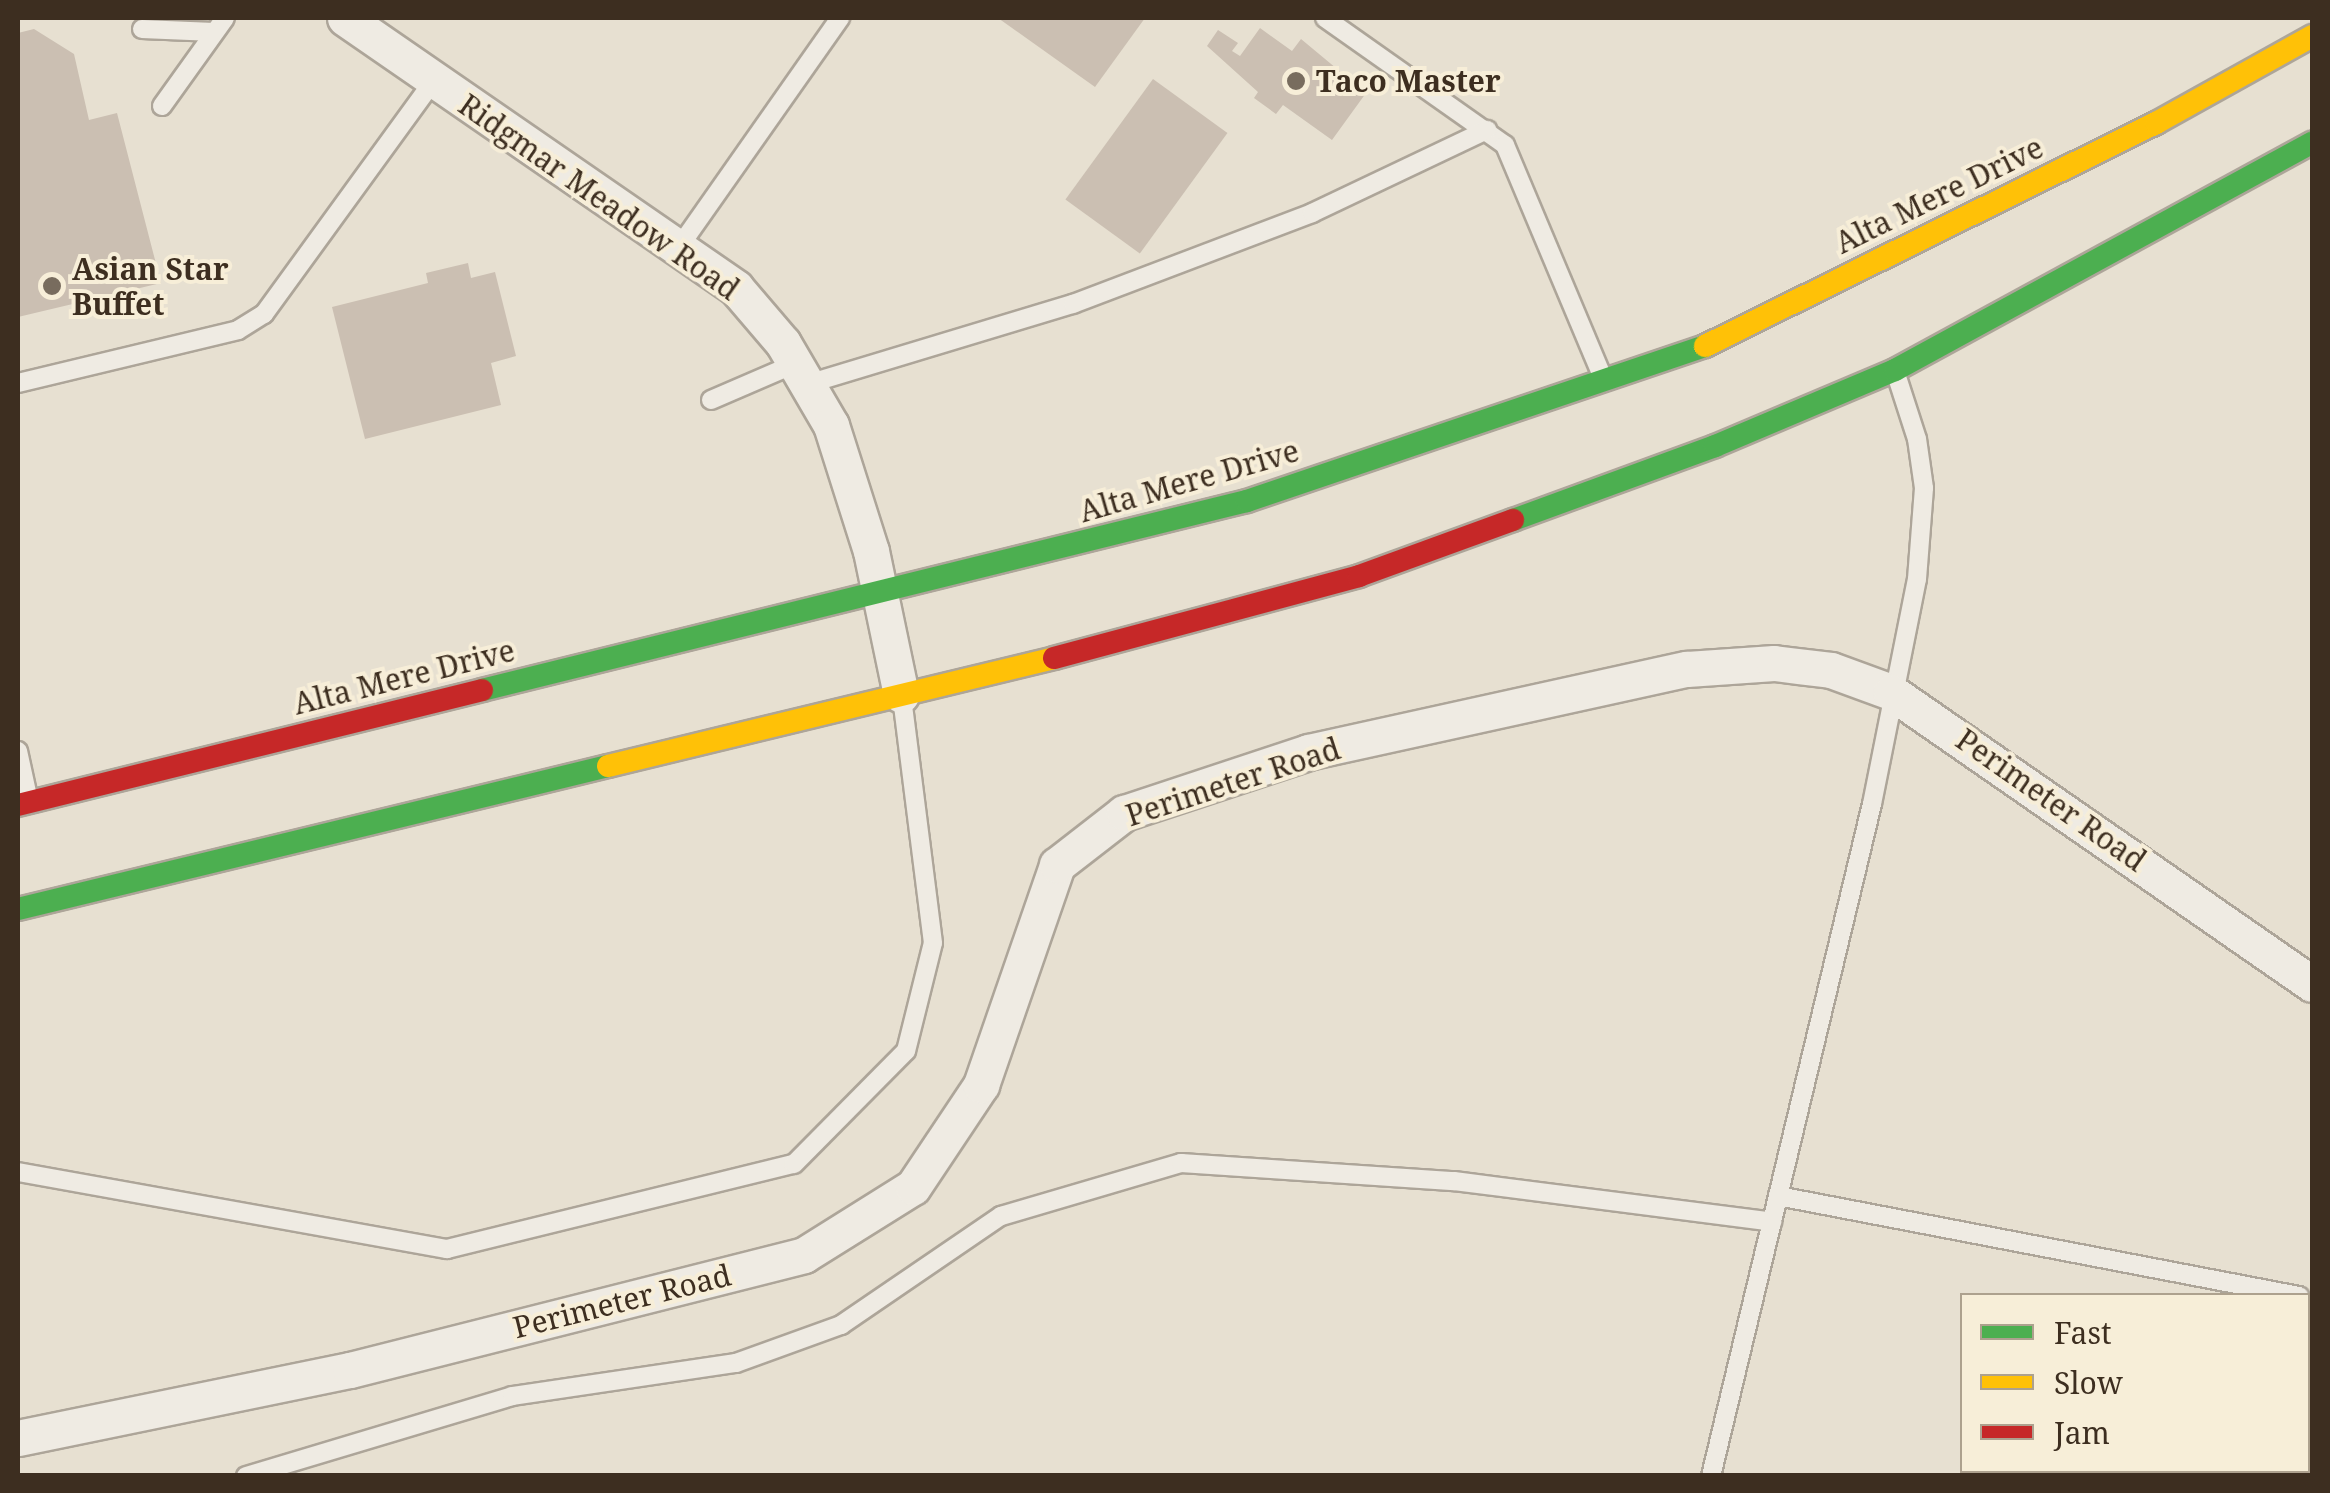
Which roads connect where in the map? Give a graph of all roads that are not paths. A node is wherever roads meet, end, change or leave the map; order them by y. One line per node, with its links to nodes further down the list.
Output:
1 (345, 18): 7 (street, Ridgmar Meadow Road)
2 (840, 18): 11 (lane)
3 (1325, 18): 9 (lane)
4 (220, 25): 5 (lane); 8 (lane)
5 (142, 29)
6 (2312, 36): 14 (main road, Alta Mere Drive)
7 (434, 80): 11 (street, Ridgmar Meadow Road); 15 (lane)
8 (162, 106)
9 (1486, 130): 13 (lane); 14 (lane)
10 (2312, 143): 12 (main road)
11 (677, 250): 13 (street, Ridgmar Meadow Road)
12 (1895, 370): 18 (lane); 19 (main road)
13 (804, 373): 16 (lane); 17 (street, Ridgmar Meadow Road)
14 (1603, 378): 17 (main road, Alta Mere Drive)
15 (18, 383)
16 (711, 400)
17 (875, 588): 19 (street, Ridgmar Meadow Road); 21 (main road, Alta Mere Drive)
18 (1890, 692): 23 (street, Perimeter Road); 25 (lane); 28 (street, Perimeter Road)
19 (901, 696): 22 (main road); 24 (lane)
20 (18, 751): 21 (lane)
21 (23, 804)
22 (18, 909)
23 (2312, 984)
24 (18, 1172)
25 (1778, 1196): 26 (lane); 27 (lane)
26 (1772, 1222): 29 (lane); 30 (lane)
27 (2282, 1293)
28 (18, 1438)
29 (246, 1476)
30 (1710, 1476)

